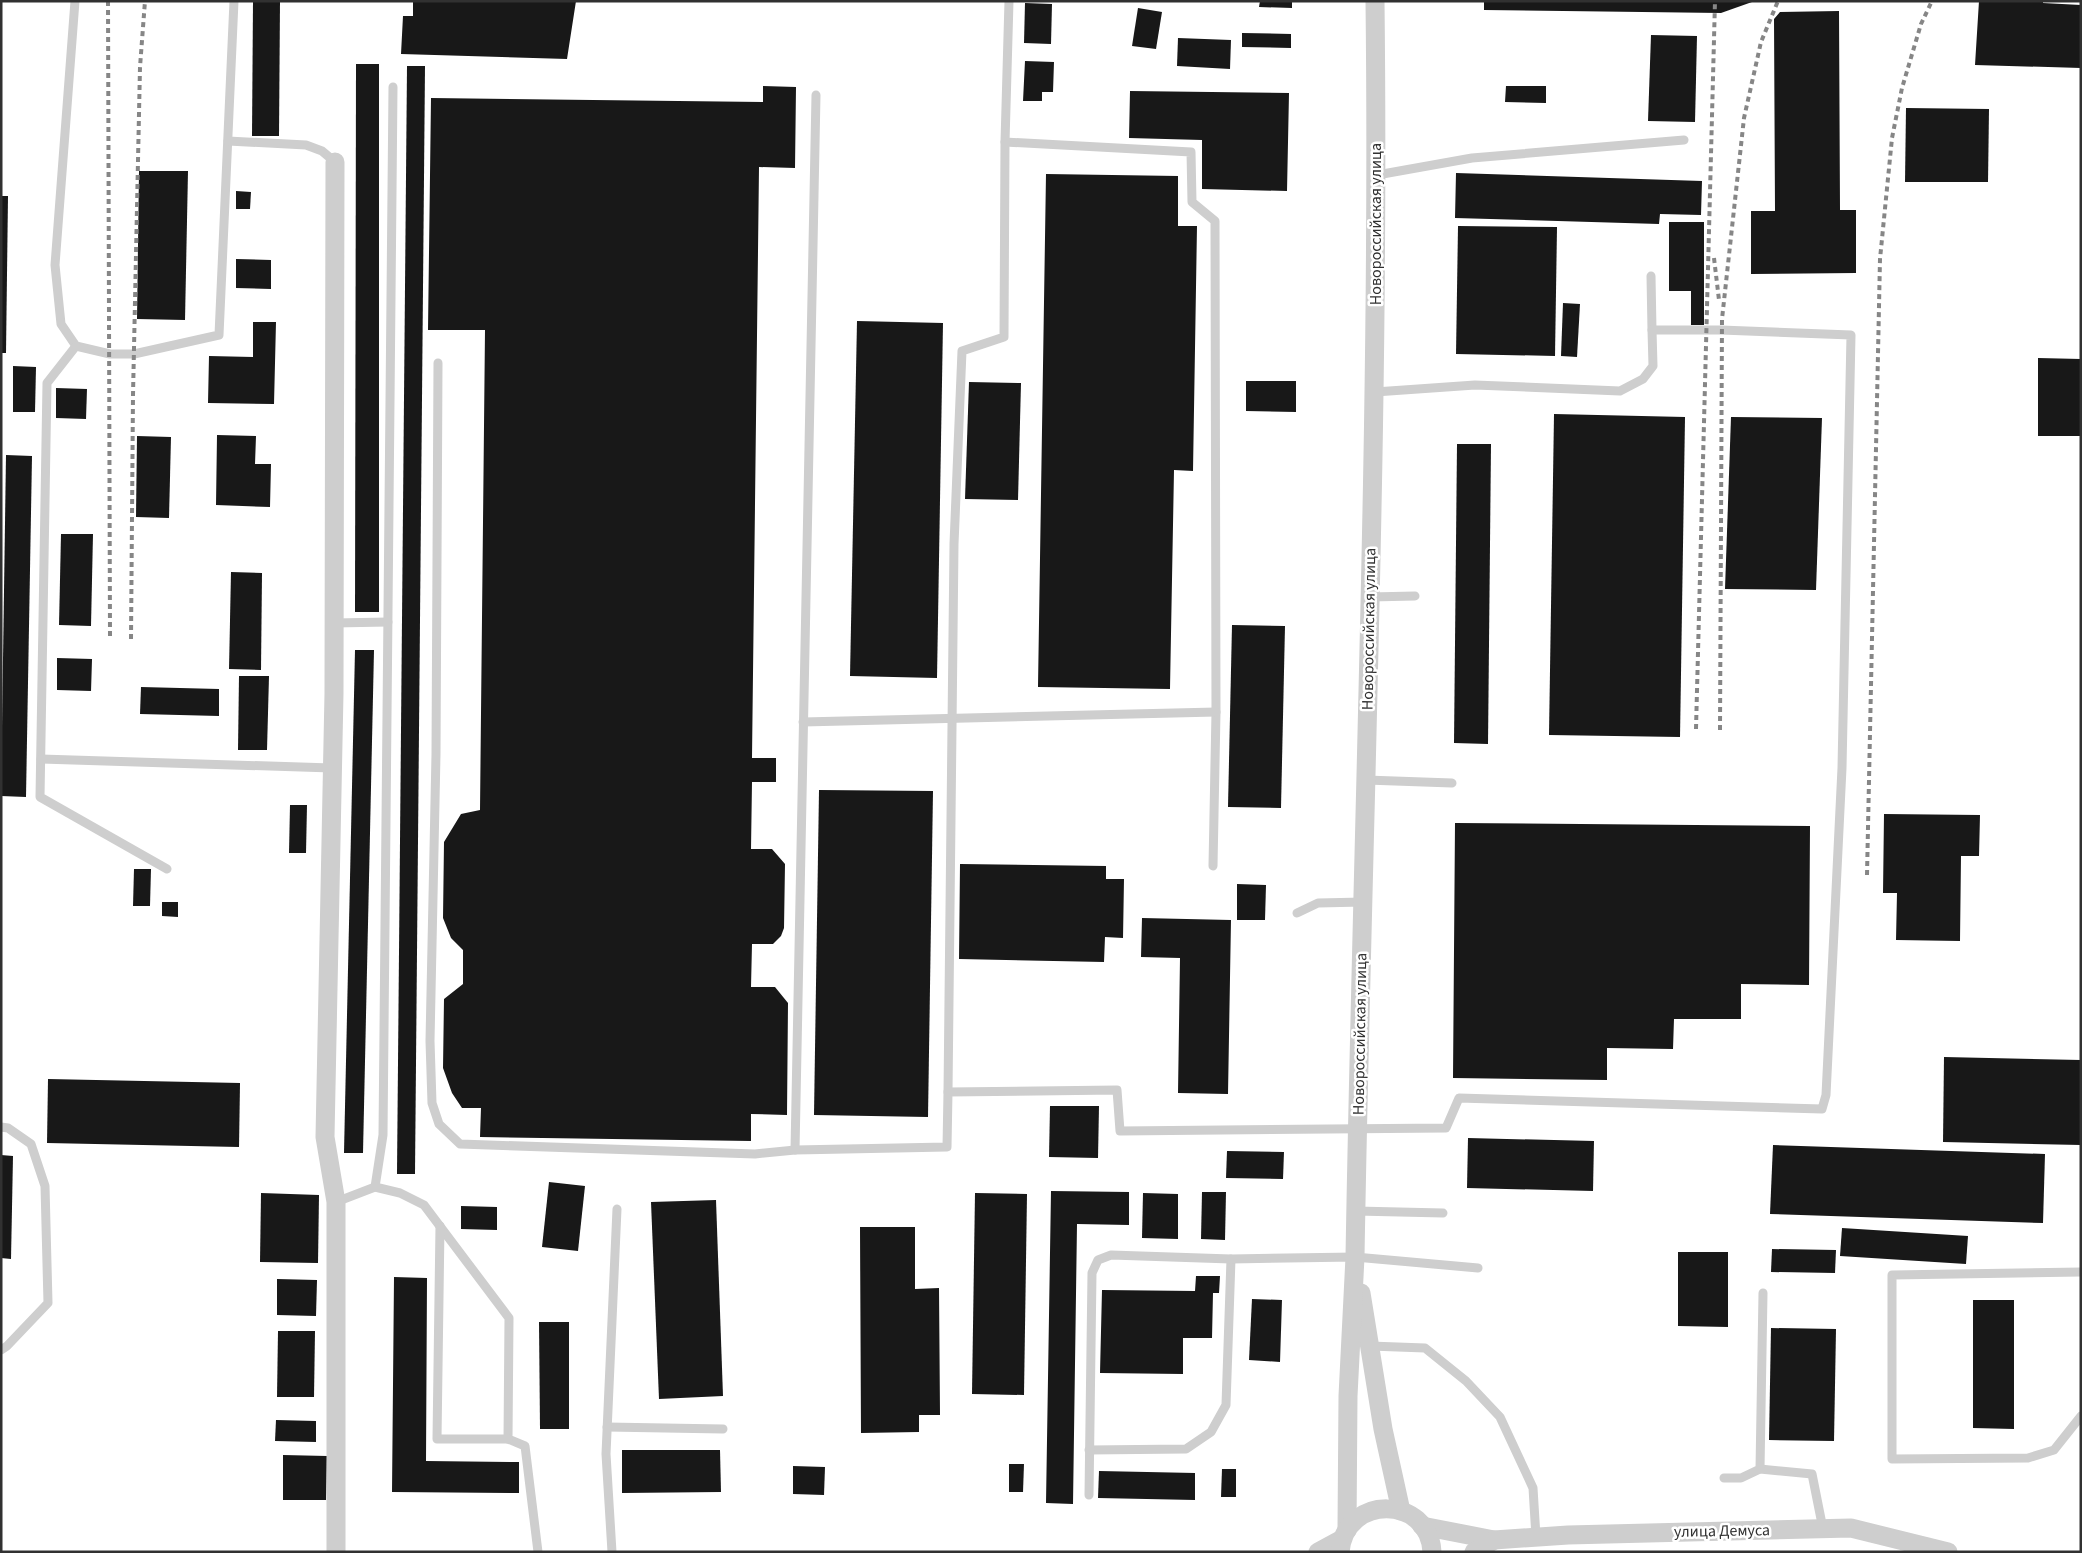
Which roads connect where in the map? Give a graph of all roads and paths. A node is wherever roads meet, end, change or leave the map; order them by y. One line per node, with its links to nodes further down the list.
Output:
1 (75, 1): 14 (lane)
2 (234, 1): 8 (lane)
3 (1009, 1): 9 (lane)
4 (1375, 1): 11 (street, Новороссийская улица)
5 (393, 87): 19 (lane)
6 (816, 95): 23 (lane)
7 (1684, 140): 11 (lane)
8 (228, 141): 10 (lane); 14 (lane)
9 (1006, 142): 21 (lane); 22 (lane)
10 (335, 162): 20 (street)
11 (1377, 175): 16 (street, Новороссийская улица)
12 (1651, 276): 13 (lane)
13 (1652, 330): 16 (lane); 34 (lane)
14 (76, 346): 24 (lane)
15 (438, 363): 35 (lane)
16 (1375, 392): 18 (street, Новороссийская улица)
17 (1415, 596): 18 (lane)
18 (1370, 598): 26 (street, Новороссийская улица)
19 (388, 622): 20 (lane); 36 (lane)
20 (334, 624): 25 (street)
21 (1216, 712): 22 (lane); 28 (lane)
22 (953, 719): 23 (lane); 32 (lane)
23 (803, 722): 35 (lane)
24 (41, 759): 25 (lane); 29 (lane)
25 (332, 768): 37 (street)
26 (1366, 780): 27 (lane); 30 (street, Новороссийская улица)
27 (1452, 783)
28 (1213, 866)
29 (167, 869)
30 (1363, 902): 31 (lane); 34 (street, Новороссийская улица)
31 (1297, 912)
32 (948, 1092): 34 (lane); 35 (lane)
33 (1, 1127): 48 (lane)
34 (1358, 1128): 39 (street, Новороссийская улица)
35 (795, 1150)
36 (375, 1187): 37 (lane); 41 (lane)
37 (336, 1202): 63 (street)
38 (617, 1209): 50 (lane)
39 (1356, 1211): 40 (lane); 42 (street, Новороссийская улица)
40 (1443, 1213)
41 (440, 1225): 52 (lane); 52 (lane)
42 (1355, 1258): 43 (lane); 44 (lane); 47 (street); 61 (street)
43 (1230, 1259): 53 (lane); 53 (lane)
44 (1478, 1268)
45 (2081, 1272): 49 (lane)
46 (1763, 1292): 54 (lane)
47 (1370, 1346): 57 (street); 60 (lane)
48 (1, 1350)
49 (2081, 1416)
50 (607, 1427): 51 (lane); 65 (lane)
51 (722, 1429)
52 (508, 1438): 64 (lane)
53 (1089, 1450): 56 (lane)
54 (1760, 1469): 55 (lane); 59 (lane)
55 (1724, 1478)
56 (1089, 1495)
57 (1401, 1511): 58 (street); 61 (street)
58 (1422, 1526): 62 (street); 67 (street)
59 (1823, 1529): 60 (street, улица Демуса); 69 (street, улица Демуса)
60 (1536, 1537): 62 (street, улица Демуса)
61 (1343, 1540): 66 (street)
62 (1494, 1540): 68 (street)
63 (336, 1552)
64 (538, 1552)
65 (612, 1552)
66 (1318, 1552)
67 (1432, 1552)
68 (1474, 1552)
69 (1948, 1552)

